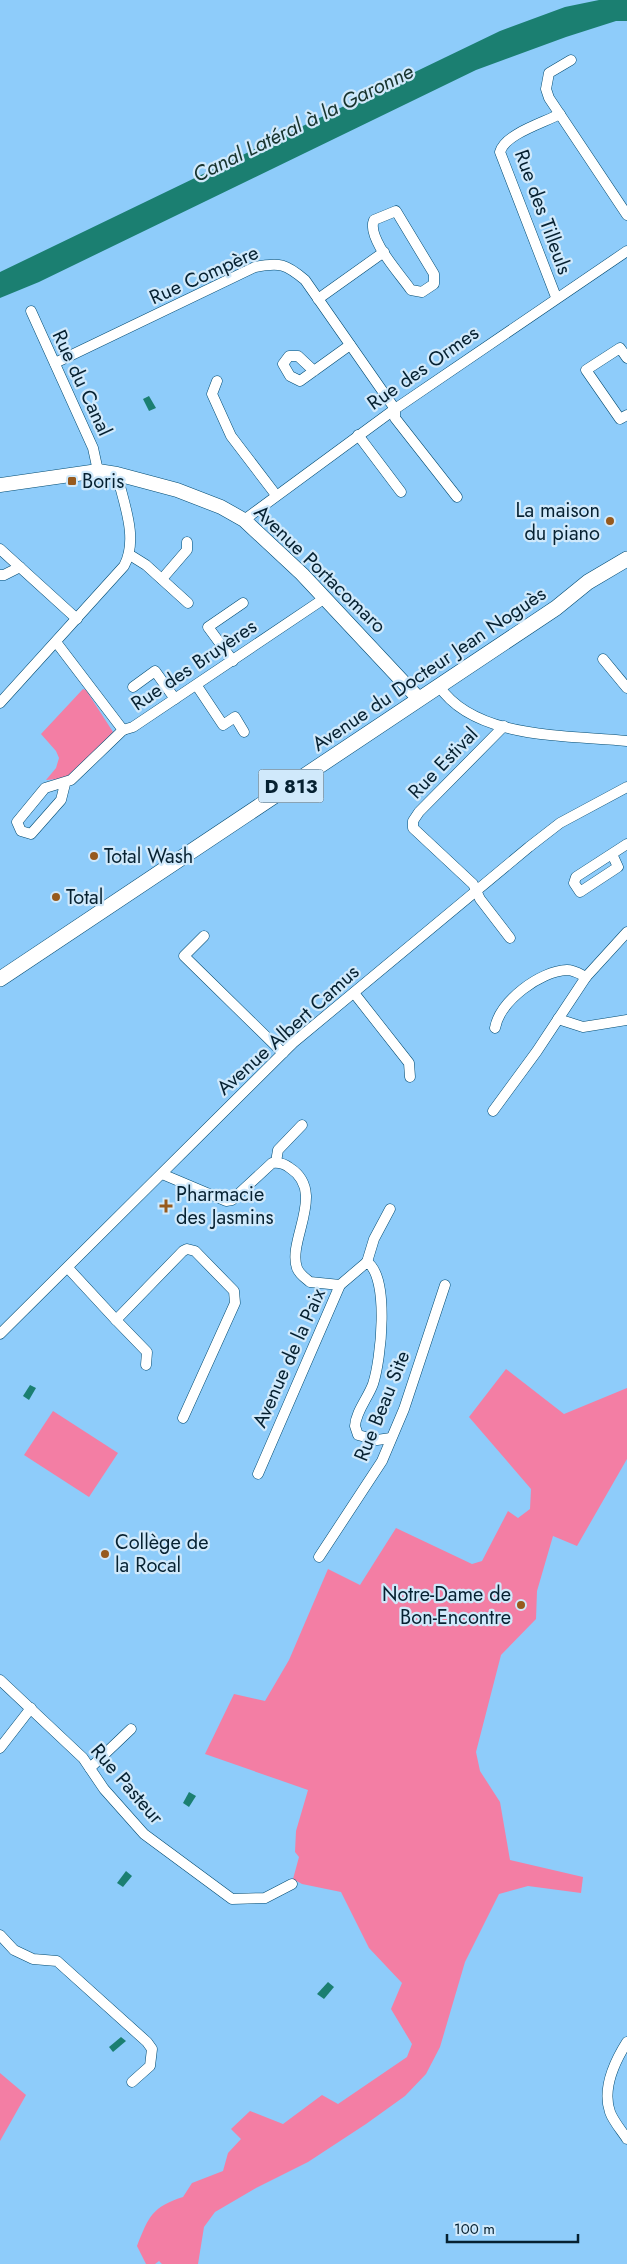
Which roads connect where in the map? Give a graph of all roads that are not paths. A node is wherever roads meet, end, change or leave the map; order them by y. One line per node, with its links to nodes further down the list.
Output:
1 (571, 60): 2 (street)
2 (560, 114): 3 (street); 6 (street, Rue des Tilleuls)
3 (627, 215)
4 (627, 251): 6 (street, Rue des Ormes)
5 (384, 252): 5 (street); 7 (street)
6 (556, 297): 14 (street, Rue des Ormes)
7 (318, 299): 9 (street, Rue Compère); 11 (street, Rue Compère)
8 (31, 311): 11 (street, Rue du Canal)
9 (350, 345): 12 (street); 14 (street, Rue Compère)
10 (627, 358): 15 (street)
11 (55, 364): 17 (street, Rue du Canal)
12 (314, 371)
13 (217, 381): 21 (street)
14 (395, 409): 16 (street, Rue des Ormes); 22 (street, Rue Compère)
15 (627, 415)
16 (358, 435): 20 (street); 21 (street, Rue des Ormes)
17 (98, 471): 18 (street, Avenue Portacomaro); 19 (street, Avenue Portacomaro)
18 (116, 474): 23 (street, Avenue Portacomaro); 26 (street)
19 (0, 485)
20 (401, 492)
21 (276, 495): 23 (street, Rue des Ormes)
22 (457, 497)
23 (244, 520): 31 (street, Avenue Portacomaro)
24 (187, 542): 30 (street)
25 (0, 549): 28 (street)
26 (130, 555): 30 (street); 34 (street)
27 (621, 563): 39 (main road, Avenue du Docteur Jean Noguès / D 813)
28 (20, 567): 29 (street); 34 (street)
29 (0, 575)
30 (162, 579): 32 (street)
31 (325, 598): 37 (street, Rue des Bruyères); 43 (street, Avenue Portacomaro)
32 (188, 603)
33 (243, 604): 37 (street)
34 (77, 619): 35 (street)
35 (56, 642): 44 (street); 46 (street, Rue des Bruyères)
36 (603, 659): 41 (street)
37 (233, 661): 38 (street, Rue des Bruyères)
38 (197, 686): 42 (street, Rue des Bruyères); 47 (street)
39 (439, 686): 43 (main road, Avenue du Docteur Jean Noguès / D 813); 45 (street)
40 (133, 687): 42 (street)
41 (627, 688)
42 (175, 699): 46 (street, Rue des Bruyères)
43 (419, 699): 58 (main road, Avenue du Docteur Jean Noguès / D 813)
44 (0, 704)
45 (504, 726): 48 (street); 53 (street, Rue Estival)
46 (123, 730): 49 (street)
47 (244, 732)
48 (627, 741)
49 (65, 784): 49 (street)
50 (627, 787): 53 (street, Avenue Albert Camus)
51 (627, 844): 52 (street)
52 (612, 854)
53 (477, 891): 56 (street, Rue Estival); 59 (street, Avenue Albert Camus)
54 (627, 932): 57 (street)
55 (204, 936): 63 (street)
56 (510, 938)
57 (586, 977): 60 (street); 62 (street)
58 (0, 979)
59 (354, 993): 63 (street, Avenue Albert Camus); 64 (street)
60 (558, 1019): 61 (street); 65 (street)
61 (627, 1020)
62 (495, 1028)
63 (283, 1054): 68 (street, Avenue Albert Camus)
64 (410, 1077)
65 (493, 1111)
66 (302, 1125): 67 (street)
67 (276, 1162): 68 (street); 72 (street)
68 (162, 1174): 71 (street, Avenue Albert Camus)
69 (390, 1210): 70 (street)
70 (366, 1263): 72 (street, Avenue de la Paix); 78 (street)
71 (68, 1268): 74 (street); 75 (street, Avenue Albert Camus)
72 (340, 1285): 79 (street, Avenue de la Paix)
73 (445, 1286): 78 (street, Rue Beau Site)
74 (116, 1320): 76 (street); 77 (street)
75 (0, 1334)
76 (146, 1365)
77 (183, 1418)
78 (391, 1438): 80 (street, Rue Beau Site)
79 (258, 1474)
80 (319, 1557)
81 (0, 1680): 82 (street, Rue Pasteur)
82 (31, 1708): 84 (street); 85 (street, Rue Pasteur)
83 (131, 1729): 85 (street)
84 (0, 1748)
85 (90, 1768): 86 (street, Rue Pasteur)
86 (292, 1884)
87 (0, 1935): 89 (street)
88 (627, 2042): 90 (street)
89 (132, 2082)
90 (627, 2139)

